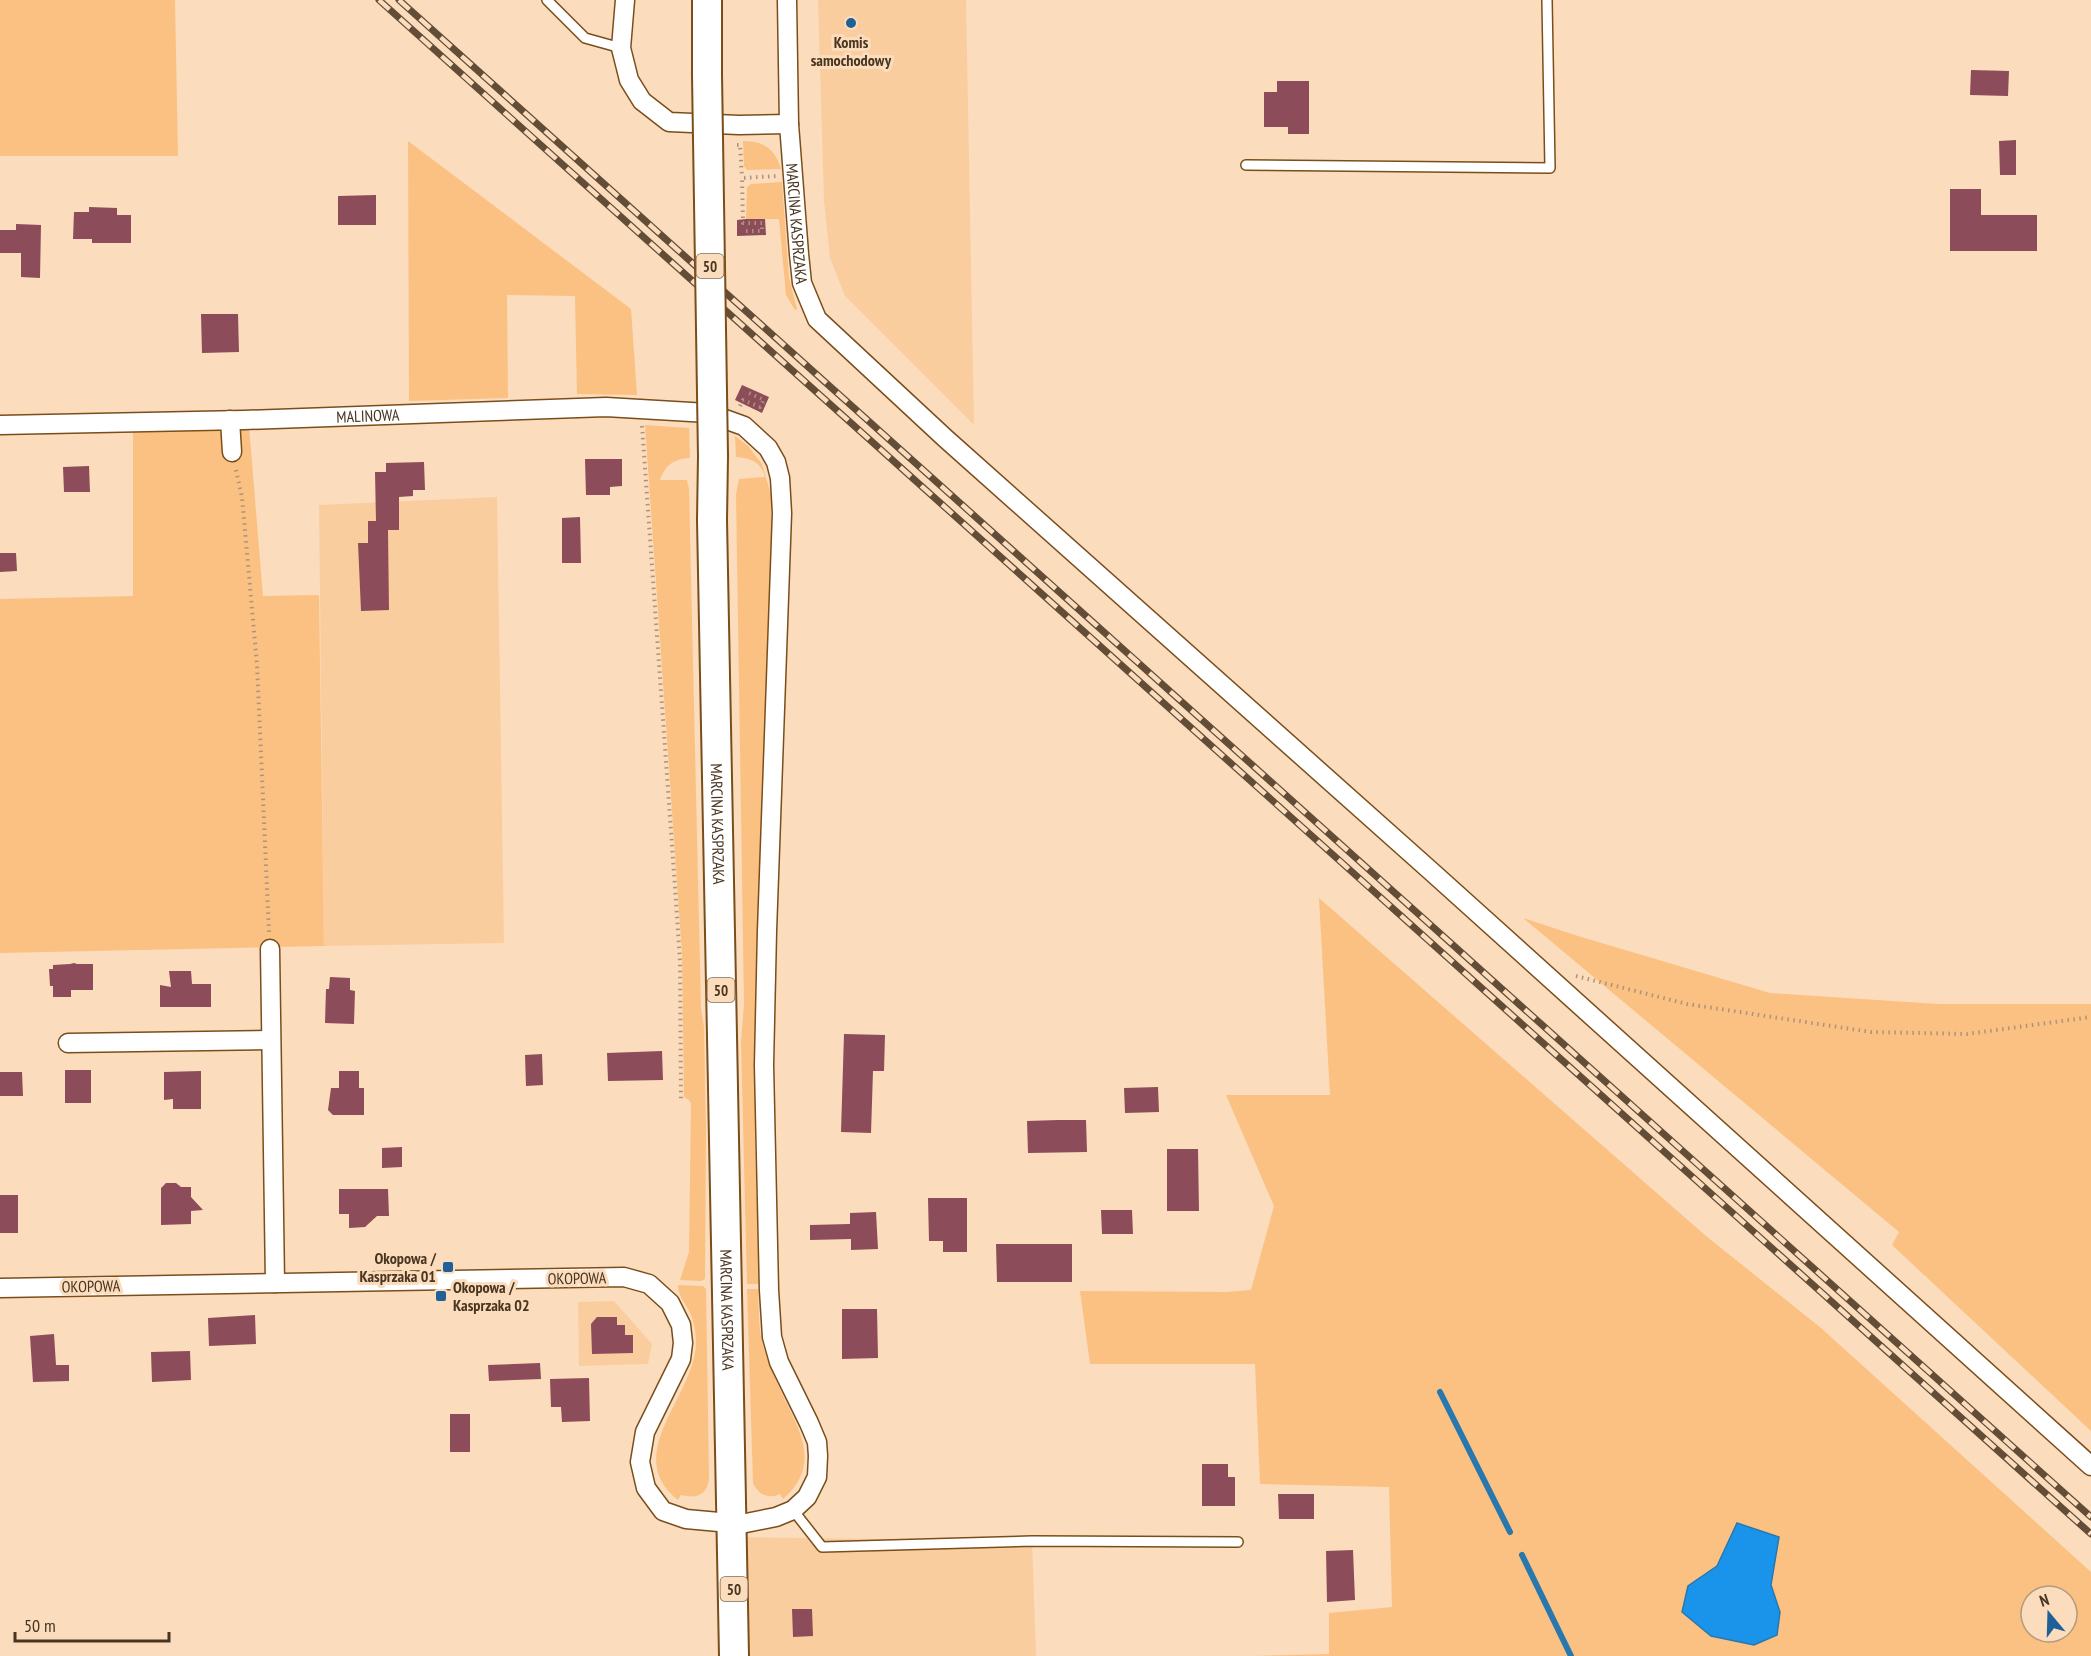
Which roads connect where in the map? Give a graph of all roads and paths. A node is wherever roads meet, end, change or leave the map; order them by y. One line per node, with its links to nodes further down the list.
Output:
1 (547, 0): 6 (lane)
2 (625, 0): 6 (street)
3 (707, 0): 29 (main road, MARCINA KASPRZAKA / 50, bridge)
4 (787, 0): 7 (street, MARCINA KASPRZAKA)
5 (1547, 0): 9 (lane)
6 (621, 48): 7 (street)
7 (789, 124): 10 (street, MARCINA KASPRZAKA)
8 (729, 145): 11 (path)
9 (1246, 165)
10 (793, 175): 11 (path); 20 (street, MARCINA KASPRZAKA)
11 (742, 178): 12 (path)
12 (746, 231)
13 (749, 393): 14 (path)
14 (745, 400)
15 (231, 420): 17 (street, MALINOWA); 18 (street); 28 (street, MALINOWA)
16 (643, 422): 24 (path)
17 (0, 425)
18 (232, 452): 19 (path)
19 (270, 950): 22 (street)
20 (1538, 967): 21 (path); 27 (street)
21 (2091, 1017)
22 (270, 1040): 23 (street); 25 (street)
23 (68, 1043)
24 (681, 1102)
25 (275, 1282): 26 (street, OKOPOWA); 29 (street, OKOPOWA)
26 (0, 1288)
27 (2091, 1466)
28 (793, 1510): 29 (street); 30 (lane)
29 (733, 1523): 31 (main road, MARCINA KASPRZAKA / 50)
30 (1238, 1542)
31 (734, 1656)

